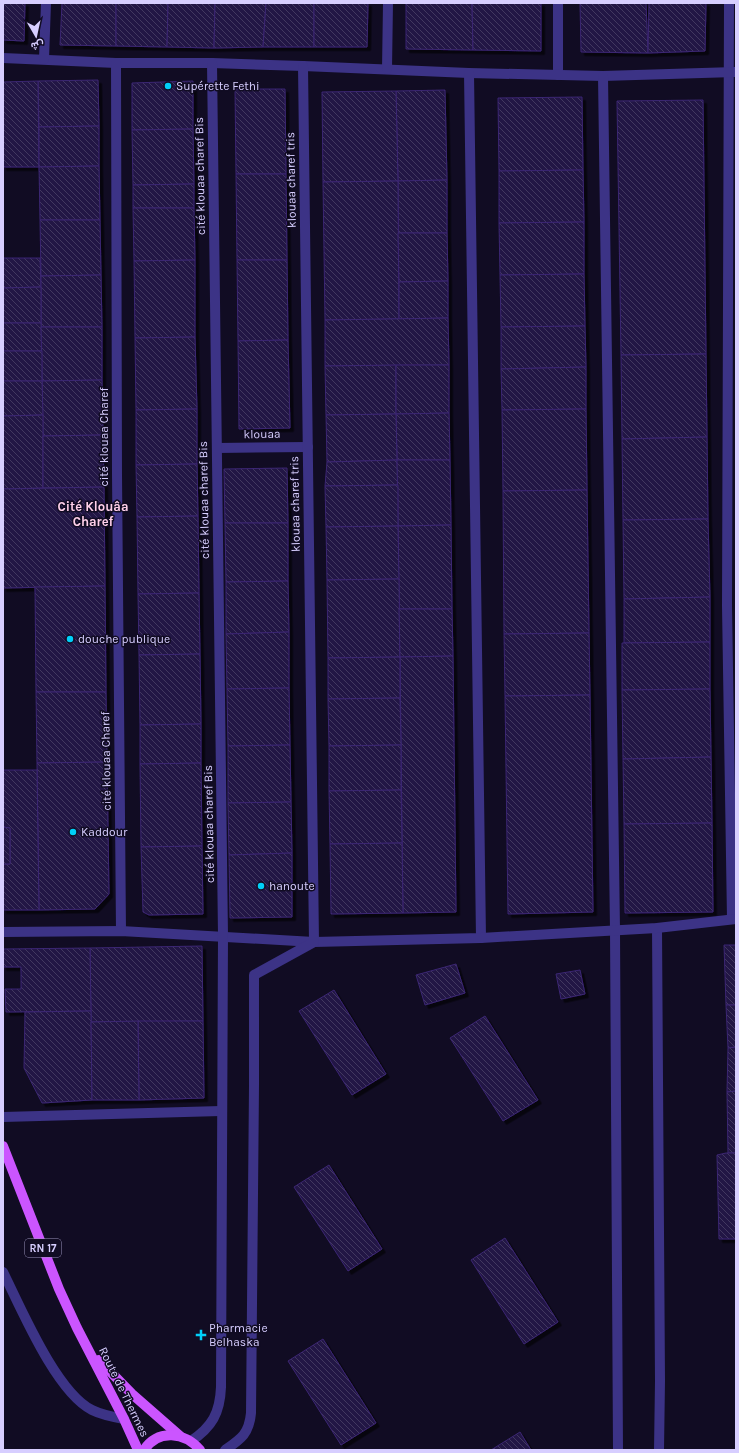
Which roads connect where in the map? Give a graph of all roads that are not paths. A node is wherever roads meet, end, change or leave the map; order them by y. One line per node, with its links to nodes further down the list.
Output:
1 (46, 3): 6 (street)
2 (388, 3): 10 (street)
3 (558, 3): 13 (street)
4 (729, 3): 11 (street)
5 (3, 58): 6 (street)
6 (44, 59): 7 (street)
7 (116, 63): 8 (street); 21 (street, cité klouaa Charef)
8 (212, 63): 9 (street); 16 (street, cité klouaa charef Bis)
9 (303, 66): 10 (street); 15 (street, klouaa charef tris)
10 (387, 69): 12 (street)
11 (733, 72): 14 (street); 17 (street)
12 (469, 73): 13 (street); 24 (street)
13 (558, 75): 14 (street)
14 (603, 76): 20 (street)
15 (308, 447): 16 (street, klouaa); 25 (street, klouaa charef tris)
16 (217, 448): 23 (street, cité klouaa charef Bis)
17 (731, 606): 18 (street)
18 (734, 919): 19 (street)
19 (657, 928): 20 (street); 39 (street)
20 (615, 930): 24 (street); 38 (street)
21 (121, 931): 22 (street); 23 (street)
22 (3, 932)
23 (223, 936): 25 (street); 26 (street, cité klouaa charef Bis)
24 (481, 938): 25 (street)
25 (314, 942): 37 (street)
26 (221, 1111): 27 (street); 33 (street, cité klouaa charef Bis)
27 (3, 1117)
28 (3, 1146): 30 (main road, Route de Thermes / RN 17)
29 (3, 1272): 31 (street)
30 (87, 1347): 31 (main road, Route de Thermes / RN 17); 32 (main road, Route de Thermes / RN 17)
31 (124, 1419): 34 (main road, Route de Thermes / RN 17)
32 (180, 1436): 33 (main road); 35 (main road)
33 (191, 1440): 36 (main road)
34 (138, 1450)
35 (144, 1450)
36 (200, 1450)
37 (225, 1450)
38 (618, 1450)
39 (659, 1450)

